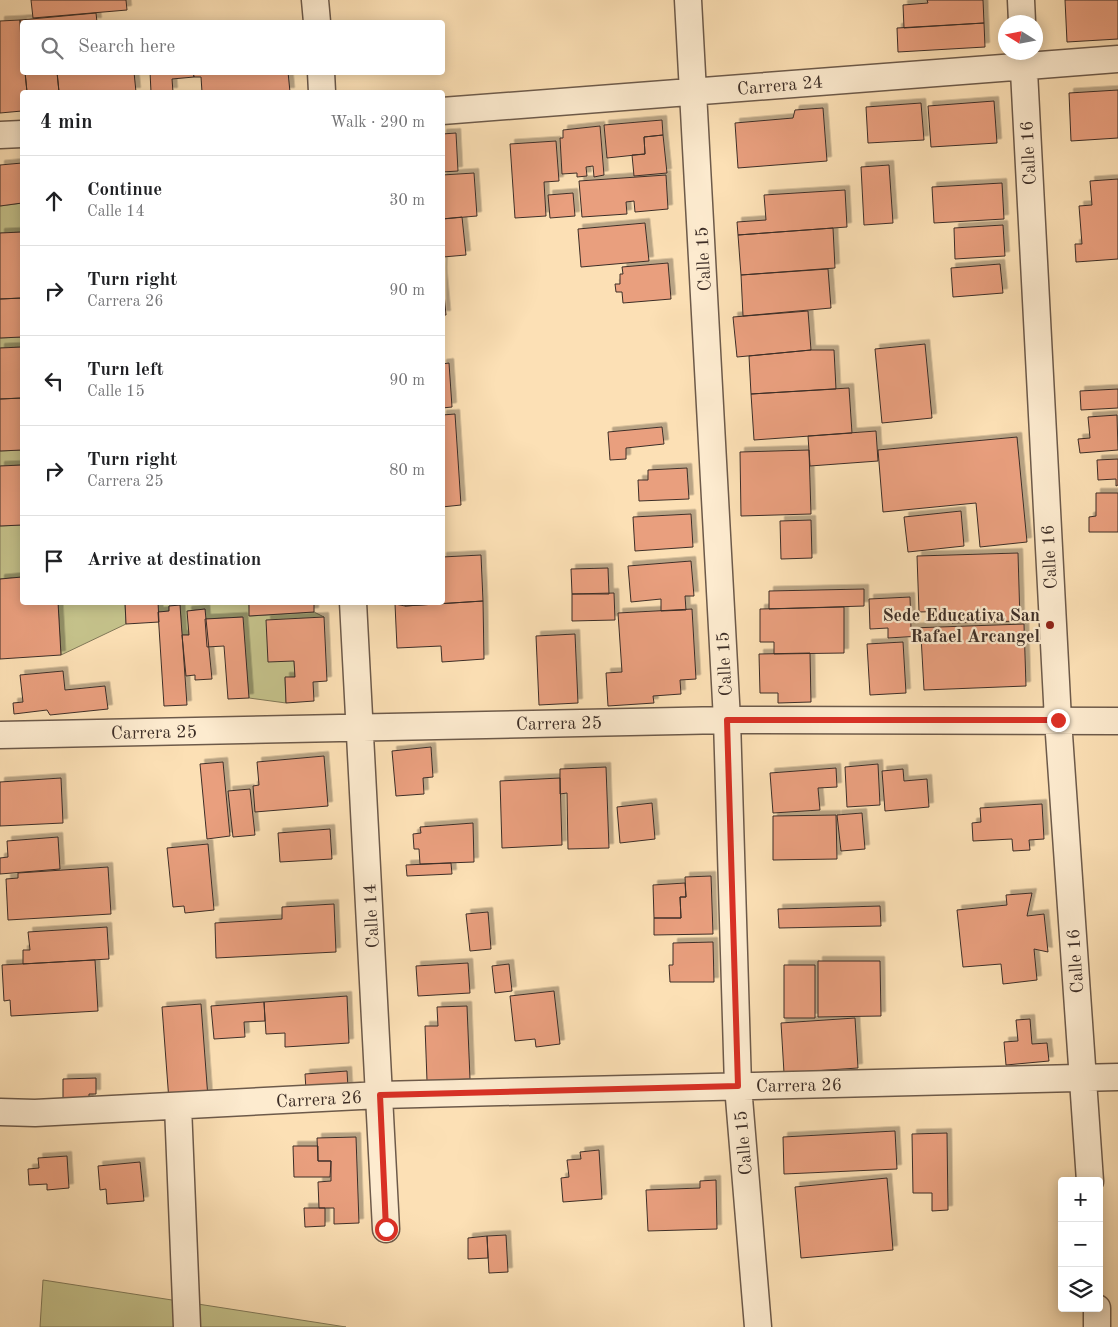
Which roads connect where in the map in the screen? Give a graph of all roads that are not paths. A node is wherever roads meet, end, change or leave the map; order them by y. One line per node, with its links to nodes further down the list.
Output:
1 (316, 0): 5 (street)
2 (688, 0): 12 (street, Calle 15)
3 (1021, 0): 4 (street)
4 (1022, 15)
5 (317, 20)
6 (1043, 59): 7 (street, Carrera 24)
7 (1118, 59)
8 (1013, 60): 12 (street, Carrera 24)
9 (1023, 60): 18 (street, Calle 16)
10 (320, 75): 11 (street)
11 (322, 90)
12 (694, 93): 13 (street, Carrera 24); 17 (street, Calle 15)
13 (445, 111)
14 (20, 134): 15 (street)
15 (0, 135)
16 (354, 605): 20 (street, Calle 14)
17 (727, 720): 18 (street, Carrera 25); 20 (street, Carrera 25); 24 (street, Calle 15)
18 (1058, 720): 19 (street, Carrera 25); 23 (street, Calle 16)
19 (1118, 721)
20 (361, 728): 21 (street, Carrera 25); 25 (street, Calle 14)
21 (0, 735)
22 (1118, 1077): 23 (street, Carrera 26)
23 (1084, 1078): 24 (street, Carrera 26); 28 (street, Calle 16)
24 (738, 1086): 25 (street, Carrera 26); 32 (street, Calle 15)
25 (380, 1095): 26 (street, Carrera 26); 29 (street, Calle 14)
26 (178, 1106): 27 (street, Carrera 26); 31 (street)
27 (0, 1112)
28 (1090, 1177)
29 (386, 1229)
30 (1097, 1312): 33 (street)
31 (187, 1327)
32 (758, 1327)
33 (1098, 1327)

